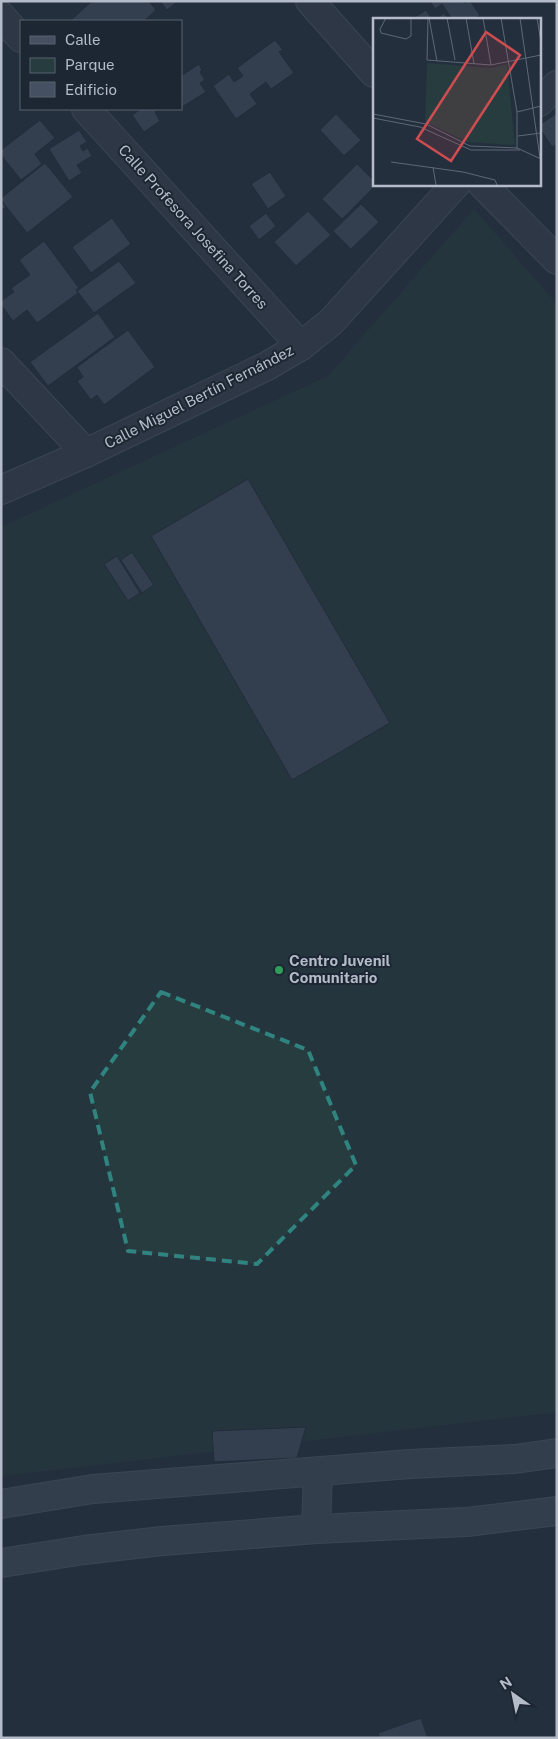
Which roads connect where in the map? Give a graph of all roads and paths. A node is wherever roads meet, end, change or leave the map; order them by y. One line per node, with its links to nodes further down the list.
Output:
1 (310, 1): 4 (street)
2 (1, 16): 3 (street)
3 (20, 37)
4 (373, 71)
5 (557, 85): 6 (street)
6 (540, 101)
7 (87, 110): 11 (street, Calle Profesora Josefina Torres)
8 (455, 185): 11 (street, Calle Miguel Bertín Fernández)
9 (483, 185): 10 (street)
10 (557, 260)
11 (301, 346): 13 (street, Calle Miguel Bertín Fernández)
12 (1, 362): 13 (street)
13 (86, 453): 14 (street, Calle Miguel Bertín Fernández)
14 (1, 490)
15 (557, 1453): 16 (street)
16 (318, 1472): 17 (street); 19 (street)
17 (1, 1504)
18 (557, 1511): 19 (street)
19 (316, 1529): 20 (street)
20 (1, 1564)

